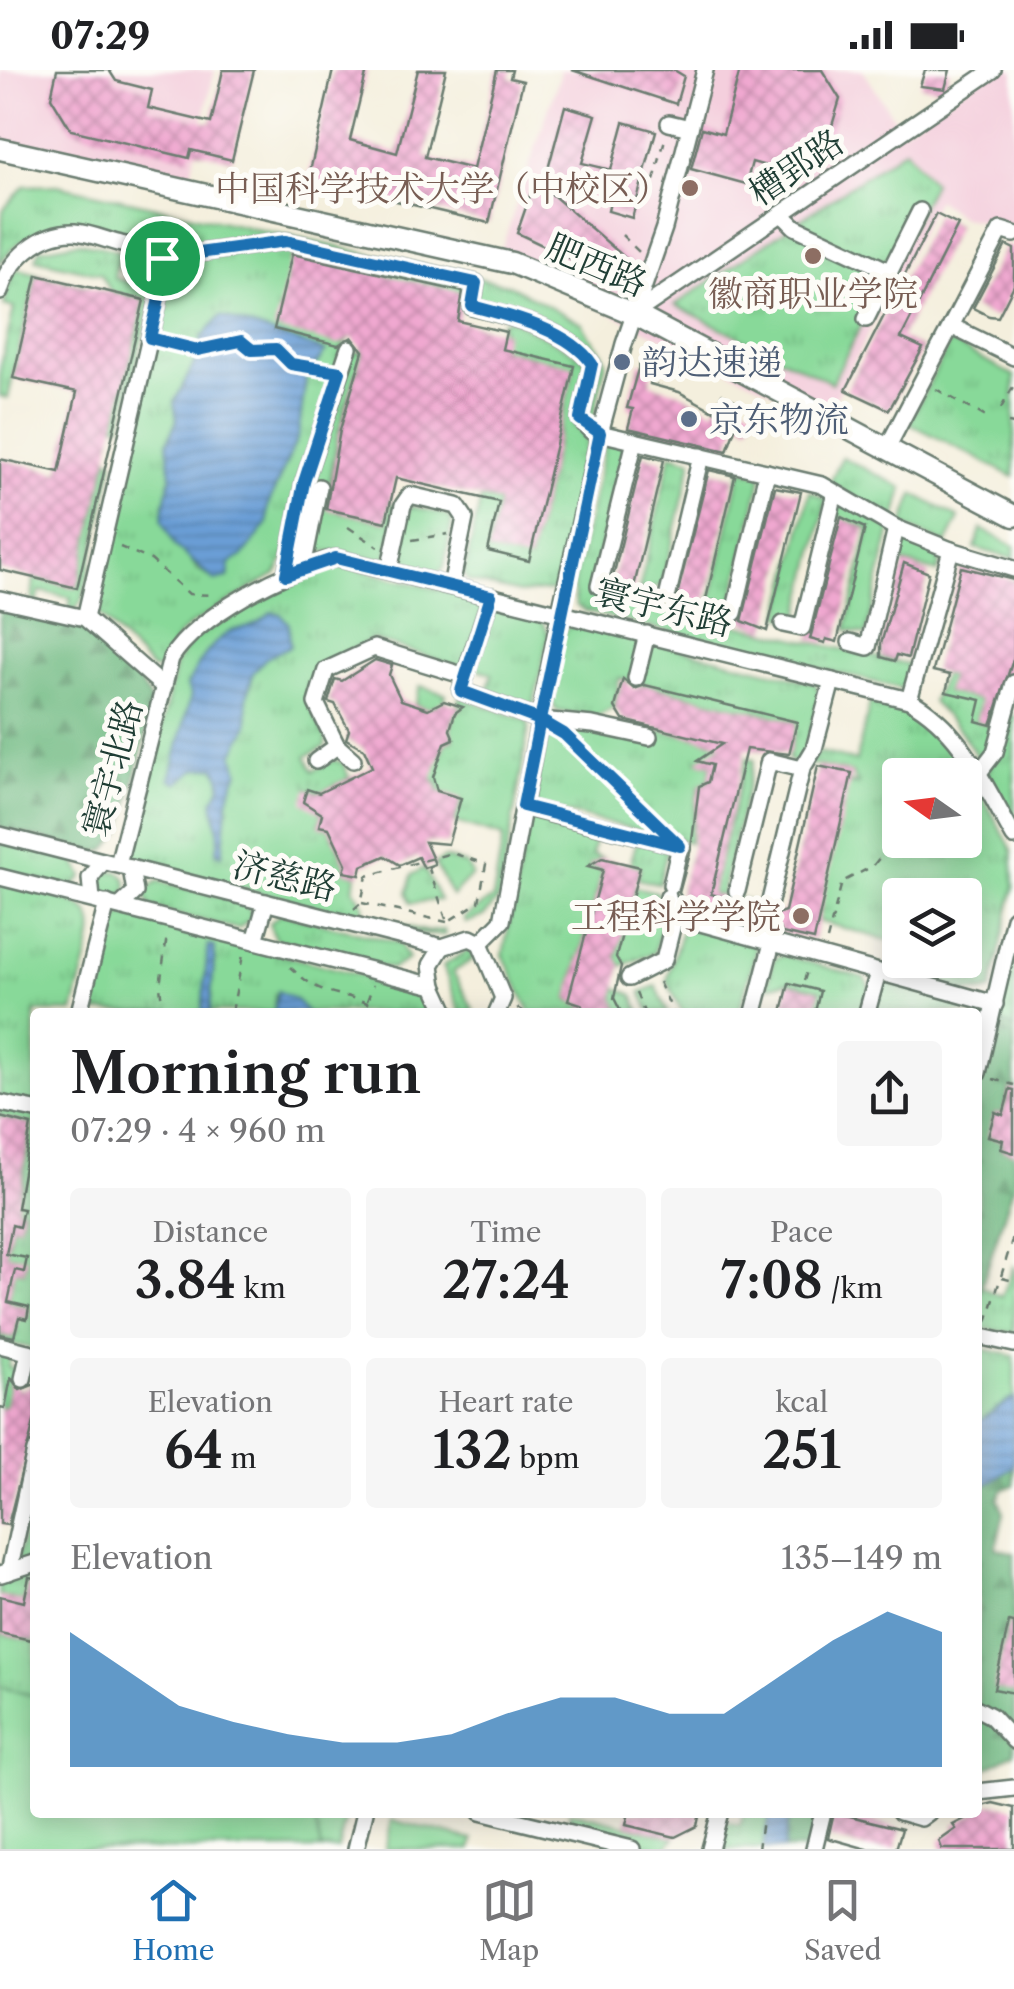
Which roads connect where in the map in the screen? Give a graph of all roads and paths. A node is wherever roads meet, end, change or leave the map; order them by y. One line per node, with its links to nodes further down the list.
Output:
1 (993, 70): 8 (street, 槽郢路)
2 (700, 75): 4 (street)
3 (669, 124): 4 (street); 6 (path)
4 (690, 128): 12 (street)
5 (0, 148): 15 (main road, 肥西路)
6 (650, 196)
7 (920, 210): 13 (street)
8 (782, 214): 13 (street); 15 (street, 槽郢路)
9 (1014, 234): 17 (street)
10 (622, 235): 12 (path)
11 (162, 258): 14 (street); 18 (street); 26 (street)
12 (651, 264): 15 (street)
13 (889, 271): 16 (street)
14 (0, 292)
15 (634, 314): 26 (street); 28 (main road, 肥西路)
16 (866, 318)
17 (951, 326): 20 (street); 22 (street)
18 (150, 338): 21 (path); 37 (street)
19 (348, 348): 21 (street)
20 (1013, 354)
21 (340, 372): 42 (street)
22 (922, 382): 25 (path); 28 (street)
23 (1014, 385): 24 (path)
24 (1001, 408)
25 (986, 417)
26 (600, 433): 27 (street); 50 (street)
27 (635, 441): 29 (street); 44 (street)
28 (887, 448): 33 (main road, 肥西路)
29 (701, 456): 30 (street); 46 (street)
30 (768, 472): 32 (street); 49 (street)
31 (319, 487): 40 (street)
32 (834, 493): 35 (street); 52 (street)
33 (1014, 516)
34 (348, 527): 39 (path)
35 (896, 528): 38 (street); 54 (street)
36 (461, 537): 39 (path); 39 (street); 43 (street)
37 (102, 542): 45 (path); 51 (street)
38 (951, 550): 41 (street); 60 (street)
39 (392, 555): 40 (street, 寰宇东路); 43 (street, 寰宇东路)
40 (303, 567): 42 (street, 寰宇东路)
41 (1014, 570)
42 (286, 575): 59 (street, 寰宇东路)
43 (451, 586): 47 (street, 寰宇东路)
44 (599, 586)
45 (218, 594)
46 (668, 594)
47 (491, 596): 50 (street, 寰宇东路); 55 (street)
48 (0, 599): 51 (street)
49 (714, 609)
50 (560, 612): 53 (street, 寰宇东路); 61 (street)
51 (85, 618): 59 (street)
52 (783, 624)
53 (647, 634): 56 (street); 57 (street, 寰宇东路)
54 (850, 642)
55 (466, 676): 61 (street); 63 (street)
56 (636, 678)
57 (832, 680): 60 (street, 寰宇东路); 68 (street)
58 (1014, 683): 67 (street)
59 (164, 687): 76 (street, 寰宇北路)
60 (909, 700): 64 (street, 寰宇东路)
61 (540, 720): 62 (street); 70 (street); 73 (path)
62 (649, 737)
63 (337, 746): 65 (street); 66 (street)
64 (969, 758)
65 (316, 760)
66 (354, 760)
67 (982, 769)
68 (802, 770): 78 (street); 86 (street)
69 (982, 781): 72 (street, 寰宇东路)
70 (523, 806): 73 (street); 87 (street)
71 (0, 835): 76 (street, 济慈路)
72 (1014, 837)
73 (680, 846): 81 (street)
74 (882, 855): 89 (path)
75 (426, 860): 84 (path); 84 (path); 84 (path)
76 (117, 865): 79 (street); 79 (street); 80 (street, 济慈路)
77 (0, 877): 79 (street, 济慈路)
78 (738, 891)
79 (106, 902): 82 (street, 济慈路); 97 (street)
80 (266, 902): 85 (street); 88 (street, 济慈路)
81 (675, 916): 86 (street); 92 (street)
82 (169, 918): 85 (street, 济慈路); 98 (path)
83 (1014, 918): 96 (street)
84 (447, 922): 88 (path)
85 (252, 940): 94 (street, 济慈路); 99 (path)
86 (767, 940): 89 (street); 105 (street)
87 (480, 943): 88 (street, 济慈路); 102 (street)
88 (449, 944): 94 (street)
89 (823, 957): 91 (street)
90 (294, 968): 100 (path)
91 (878, 972): 96 (street); 106 (street)
92 (629, 978)
93 (660, 983): 104 (path)
94 (434, 986): 101 (street)
95 (638, 1000): 103 (path)
96 (995, 1004): 107 (street)
97 (80, 1008)
98 (163, 1008)
99 (234, 1008)
100 (374, 1008)
101 (444, 1008)
102 (500, 1008)
103 (642, 1008)
104 (672, 1008)
105 (755, 1008)
106 (868, 1008)
107 (982, 1058)
108 (982, 1075): 109 (path)
109 (1014, 1085)
110 (0, 1103): 111 (street)
111 (30, 1109)
112 (1014, 1234): 113 (path)
113 (1000, 1278): 114 (path); 115 (path)
114 (1014, 1281)
115 (982, 1331)
116 (982, 1337): 117 (street)
117 (1014, 1344)
118 (0, 1345): 119 (street)
119 (30, 1352)
120 (30, 1359): 121 (street)
121 (23, 1379)
122 (28, 1518): 124 (street)
123 (30, 1565): 124 (street)
124 (4, 1573)
125 (982, 1712): 126 (street)
126 (1014, 1741)
127 (1014, 1788): 128 (street)
128 (982, 1792)
129 (364, 1818): 134 (street)
130 (505, 1818): 135 (street)
131 (718, 1818): 136 (street)
132 (762, 1818): 137 (path)
133 (822, 1818): 138 (street)
134 (356, 1849)
135 (632, 1849)
136 (710, 1849)
137 (758, 1849)
138 (814, 1849)

